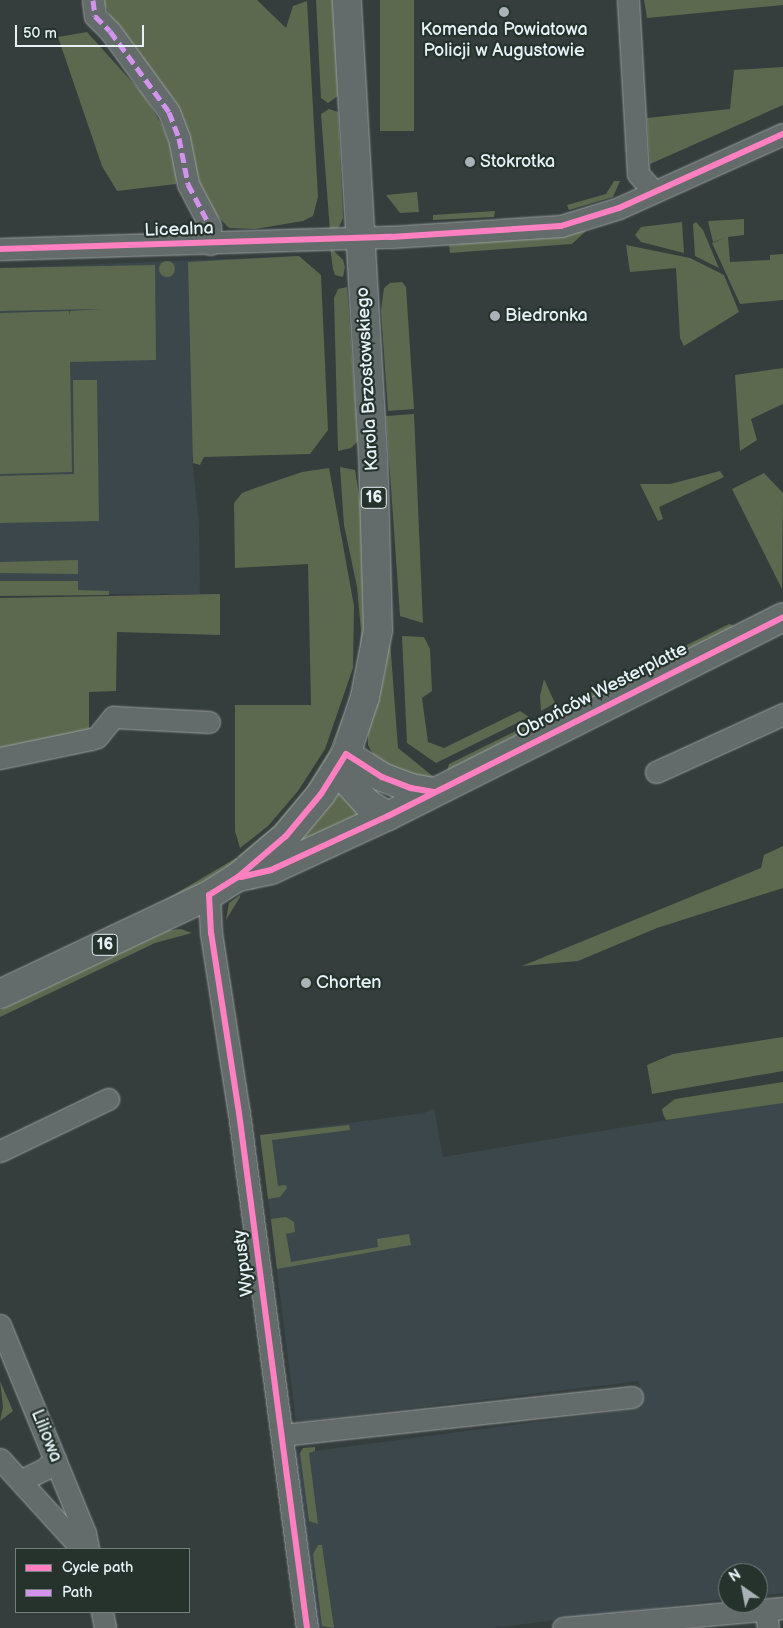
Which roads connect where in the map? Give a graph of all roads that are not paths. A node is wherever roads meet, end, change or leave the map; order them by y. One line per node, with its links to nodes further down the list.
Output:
1 (347, 0): 6 (main road, Karola Brzostowskiego / 16)
2 (628, 0): 5 (street)
3 (94, 8): 7 (street)
4 (783, 134): 5 (street, Licealna)
5 (654, 192): 6 (street, Licealna)
6 (359, 237): 7 (street, Licealna); 13 (main road, Karola Brzostowskiego / 16)
7 (210, 244): 8 (street, Licealna)
8 (0, 248)
9 (783, 617): 15 (main road, Obrońców Westerplatte)
10 (783, 714): 14 (street)
11 (208, 722): 12 (street)
12 (0, 758)
13 (341, 762): 15 (main road); 16 (main road); 17 (main road, 16)
14 (656, 772)
15 (434, 792): 16 (main road, Obrońców Westerplatte)
16 (388, 816): 17 (main road, Obrońców Westerplatte)
17 (238, 878): 18 (main road, 16)
18 (209, 895): 19 (main road, 16); 24 (street, Wypusty)
19 (0, 994)
20 (108, 1099): 21 (street)
21 (0, 1151)
22 (0, 1325): 26 (street, Liliowa)
23 (632, 1396): 24 (street)
24 (282, 1435): 33 (street, Wypusty)
25 (0, 1459): 27 (street)
26 (55, 1459): 27 (street); 29 (street, Liliowa)
27 (22, 1480): 28 (street)
28 (81, 1548)
29 (88, 1548)
30 (102, 1613): 32 (street)
31 (772, 1616): 34 (street)
32 (105, 1628)
33 (307, 1628)
34 (564, 1628)

